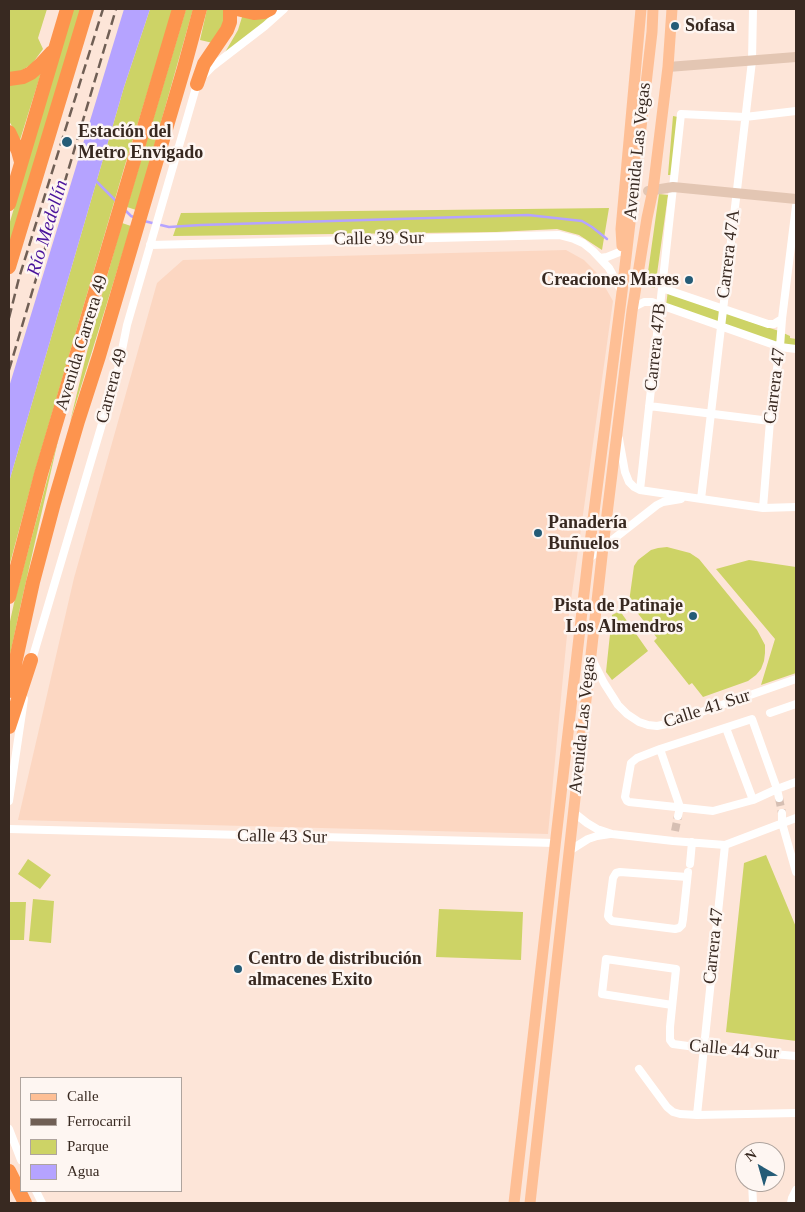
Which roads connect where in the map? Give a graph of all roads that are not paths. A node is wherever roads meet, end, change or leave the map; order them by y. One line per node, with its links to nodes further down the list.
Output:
1 (67, 9): 15 (highway)
2 (86, 9): 34 (highway)
3 (179, 9): 45 (highway, Avenida Carrera 49)
4 (200, 9): 54 (highway, Avenida Carrera 49)
5 (230, 9): 20 (highway)
6 (237, 9): 7 (highway)
7 (270, 9)
8 (284, 9): 20 (street, Carrera 49)
9 (641, 9): 32 (main road, Avenida Las Vegas)
10 (653, 9): 14 (main road, Avenida Las Vegas)
11 (664, 9): 14 (main road, Avenida Las Vegas)
12 (672, 9): 18 (main road, Avenida Las Vegas)
13 (753, 9): 17 (street, Carrera 47A)
14 (657, 33): 26 (main road, Avenida Las Vegas); 32 (main road, Avenida Las Vegas)
15 (55, 50): 19 (highway); 24 (highway)
16 (796, 57): 17 (street)
17 (752, 61): 18 (street); 22 (street, Carrera 47A)
18 (668, 68): 26 (main road, Avenida Las Vegas)
19 (9, 79)
20 (197, 84): 31 (street, Carrera 49)
21 (796, 111): 22 (street)
22 (745, 117): 25 (street, Carrera 47B); 27 (street, Carrera 47A)
23 (9, 132): 24 (highway)
24 (21, 162): 29 (highway)
25 (673, 187): 26 (street); 27 (street); 36 (street, Carrera 47B)
26 (651, 190): 35 (main road, Avenida Las Vegas)
27 (736, 193): 28 (street); 40 (street, Carrera 47A)
28 (796, 199)
29 (10, 200)
30 (796, 206): 41 (street, Carrera 47)
31 (150, 244): 33 (street, Calle 39 Sur); 62 (street, Carrera 49)
32 (624, 254): 33 (street); 35 (main road); 37 (main road, Avenida Las Vegas)
33 (600, 258): 37 (street, Calle 39 Sur)
34 (9, 267)
35 (639, 268): 39 (main road, Avenida Las Vegas)
36 (662, 288): 38 (street, Carrera 47B); 40 (street)
37 (622, 292): 50 (main road, Avenida Las Vegas)
38 (660, 304): 39 (street); 42 (street); 46 (street, Carrera 47B)
39 (632, 308): 49 (main road, Avenida Las Vegas)
40 (723, 309): 41 (street); 42 (street, Carrera 47A)
41 (782, 319): 43 (street, Carrera 47)
42 (720, 326): 43 (street); 47 (street, Carrera 47A)
43 (780, 347): 44 (street); 48 (street, Carrera 47)
44 (796, 349)
45 (69, 382): 54 (highway); 60 (highway, Avenida Carrera 49)
46 (649, 406): 47 (street); 51 (street, Carrera 47B)
47 (711, 413): 48 (street); 53 (street, Carrera 47A)
48 (770, 421): 56 (street, Carrera 47)
49 (617, 430): 51 (street); 57 (main road, Avenida Las Vegas)
50 (598, 484): 57 (main road); 59 (main road, Avenida Las Vegas)
51 (640, 490): 52 (street)
52 (688, 498): 53 (street); 58 (street)
53 (700, 499): 56 (street)
54 (54, 503): 64 (highway, Avenida Carrera 49)
55 (796, 507): 56 (street)
56 (763, 508)
57 (606, 521): 58 (main road, Avenida Las Vegas)
58 (603, 546): 59 (street); 61 (main road, Avenida Las Vegas)
59 (588, 559): 86 (main road, Avenida Las Vegas)
60 (9, 597)
61 (591, 656): 63 (street, Calle 41 Sur); 76 (main road, Avenida Las Vegas)
62 (31, 660): 67 (highway); 74 (street, Carrera 49)
63 (796, 679)
64 (9, 691)
65 (796, 704): 66 (street)
66 (770, 713)
67 (9, 727)
68 (726, 728): 69 (street); 71 (street); 73 (street)
69 (660, 749): 75 (street); 75 (street)
70 (796, 782): 71 (street)
71 (777, 789): 72 (street); 73 (street)
72 (779, 798)
73 (753, 800): 75 (street)
74 (9, 801)
75 (680, 807): 78 (street)
76 (573, 812): 83 (street); 88 (main road, Avenida Las Vegas)
77 (782, 813): 80 (street)
78 (678, 816)
79 (796, 818): 80 (street)
80 (782, 823): 87 (street); 89 (street)
81 (9, 830): 86 (street, Calle 43 Sur)
82 (675, 831): 84 (street)
83 (612, 834): 84 (street); 88 (street)
84 (673, 841): 85 (street)
85 (692, 842): 87 (street); 90 (street)
86 (555, 843): 104 (main road, Avenida Las Vegas)
87 (725, 845): 93 (street, Carrera 47)
88 (569, 851): 101 (main road, Avenida Las Vegas)
89 (794, 859): 91 (street)
90 (688, 871): 90 (street)
91 (796, 872)
92 (672, 1005): 92 (street); 93 (street, Calle 44 Sur)
93 (703, 1048): 94 (street, Calle 44 Sur); 97 (street, Carrera 47)
94 (796, 1056)
95 (640, 1069): 97 (street)
96 (796, 1113): 97 (street)
97 (697, 1115)
98 (9, 1128): 99 (street)
99 (20, 1157)
100 (9, 1171): 103 (highway)
101 (532, 1187): 105 (main road, Avenida Las Vegas); 106 (main road)
102 (796, 1190): 107 (street)
103 (24, 1203)
104 (514, 1203)
105 (530, 1203)
106 (538, 1203)
107 (791, 1203)

